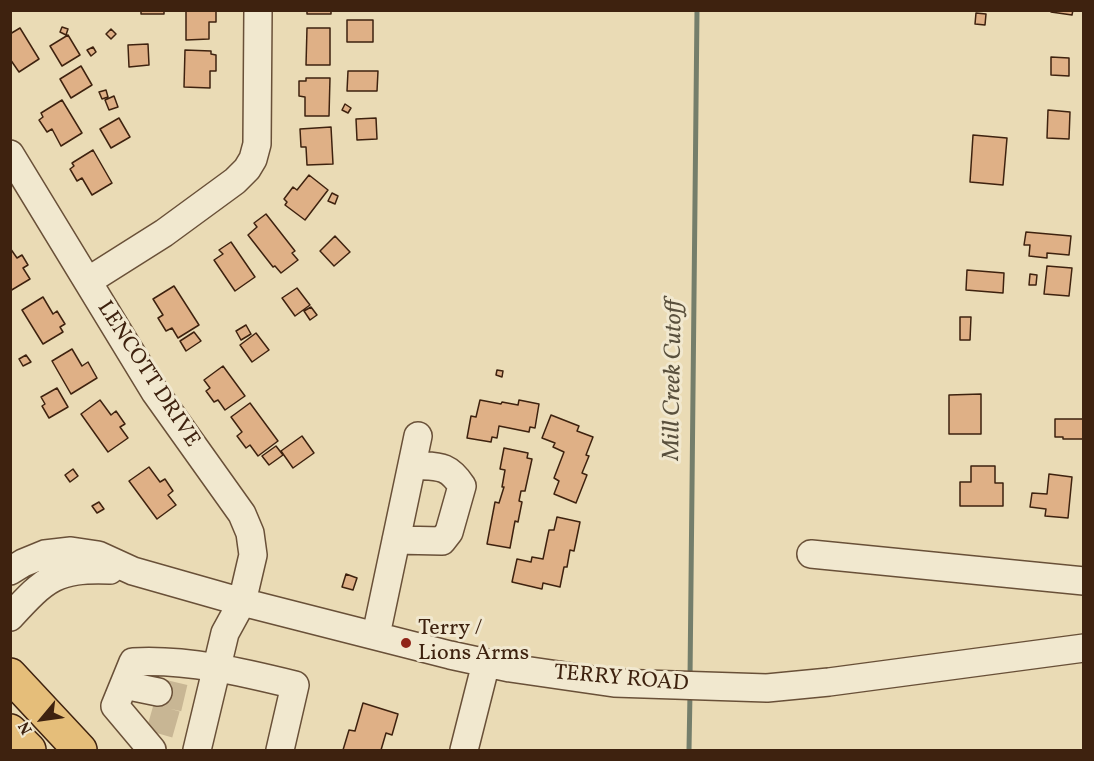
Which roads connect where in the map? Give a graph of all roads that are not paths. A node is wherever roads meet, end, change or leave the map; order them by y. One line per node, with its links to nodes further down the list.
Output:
1 (258, 10): 3 (street)
2 (10, 154): 3 (street, LENCOTT DRIVE)
3 (88, 282): 11 (street, LENCOTT DRIVE)
4 (418, 436): 5 (street)
5 (412, 465): 6 (street); 6 (street)
6 (396, 540): 13 (street)
7 (811, 554): 10 (street)
8 (10, 571): 9 (street, TERRY ROAD)
9 (133, 571): 11 (street, TERRY ROAD); 12 (street, TERRY ROAD)
10 (1083, 581)
11 (242, 602): 13 (street, TERRY ROAD); 16 (street, LENCOTT DRIVE)
12 (10, 617)
13 (376, 635): 15 (street, TERRY ROAD)
14 (1083, 648): 15 (street, TERRY ROAD)
15 (486, 663): 26 (street)
16 (215, 667): 18 (street); 21 (street, LENCOTT DRIVE); 25 (street)
17 (15, 683): 23 (highway)
18 (120, 695): 19 (street); 24 (street)
19 (154, 704)
20 (10, 731): 22 (highway)
21 (195, 736)
22 (29, 750)
23 (80, 750)
24 (152, 750)
25 (280, 750)
26 (464, 750)

